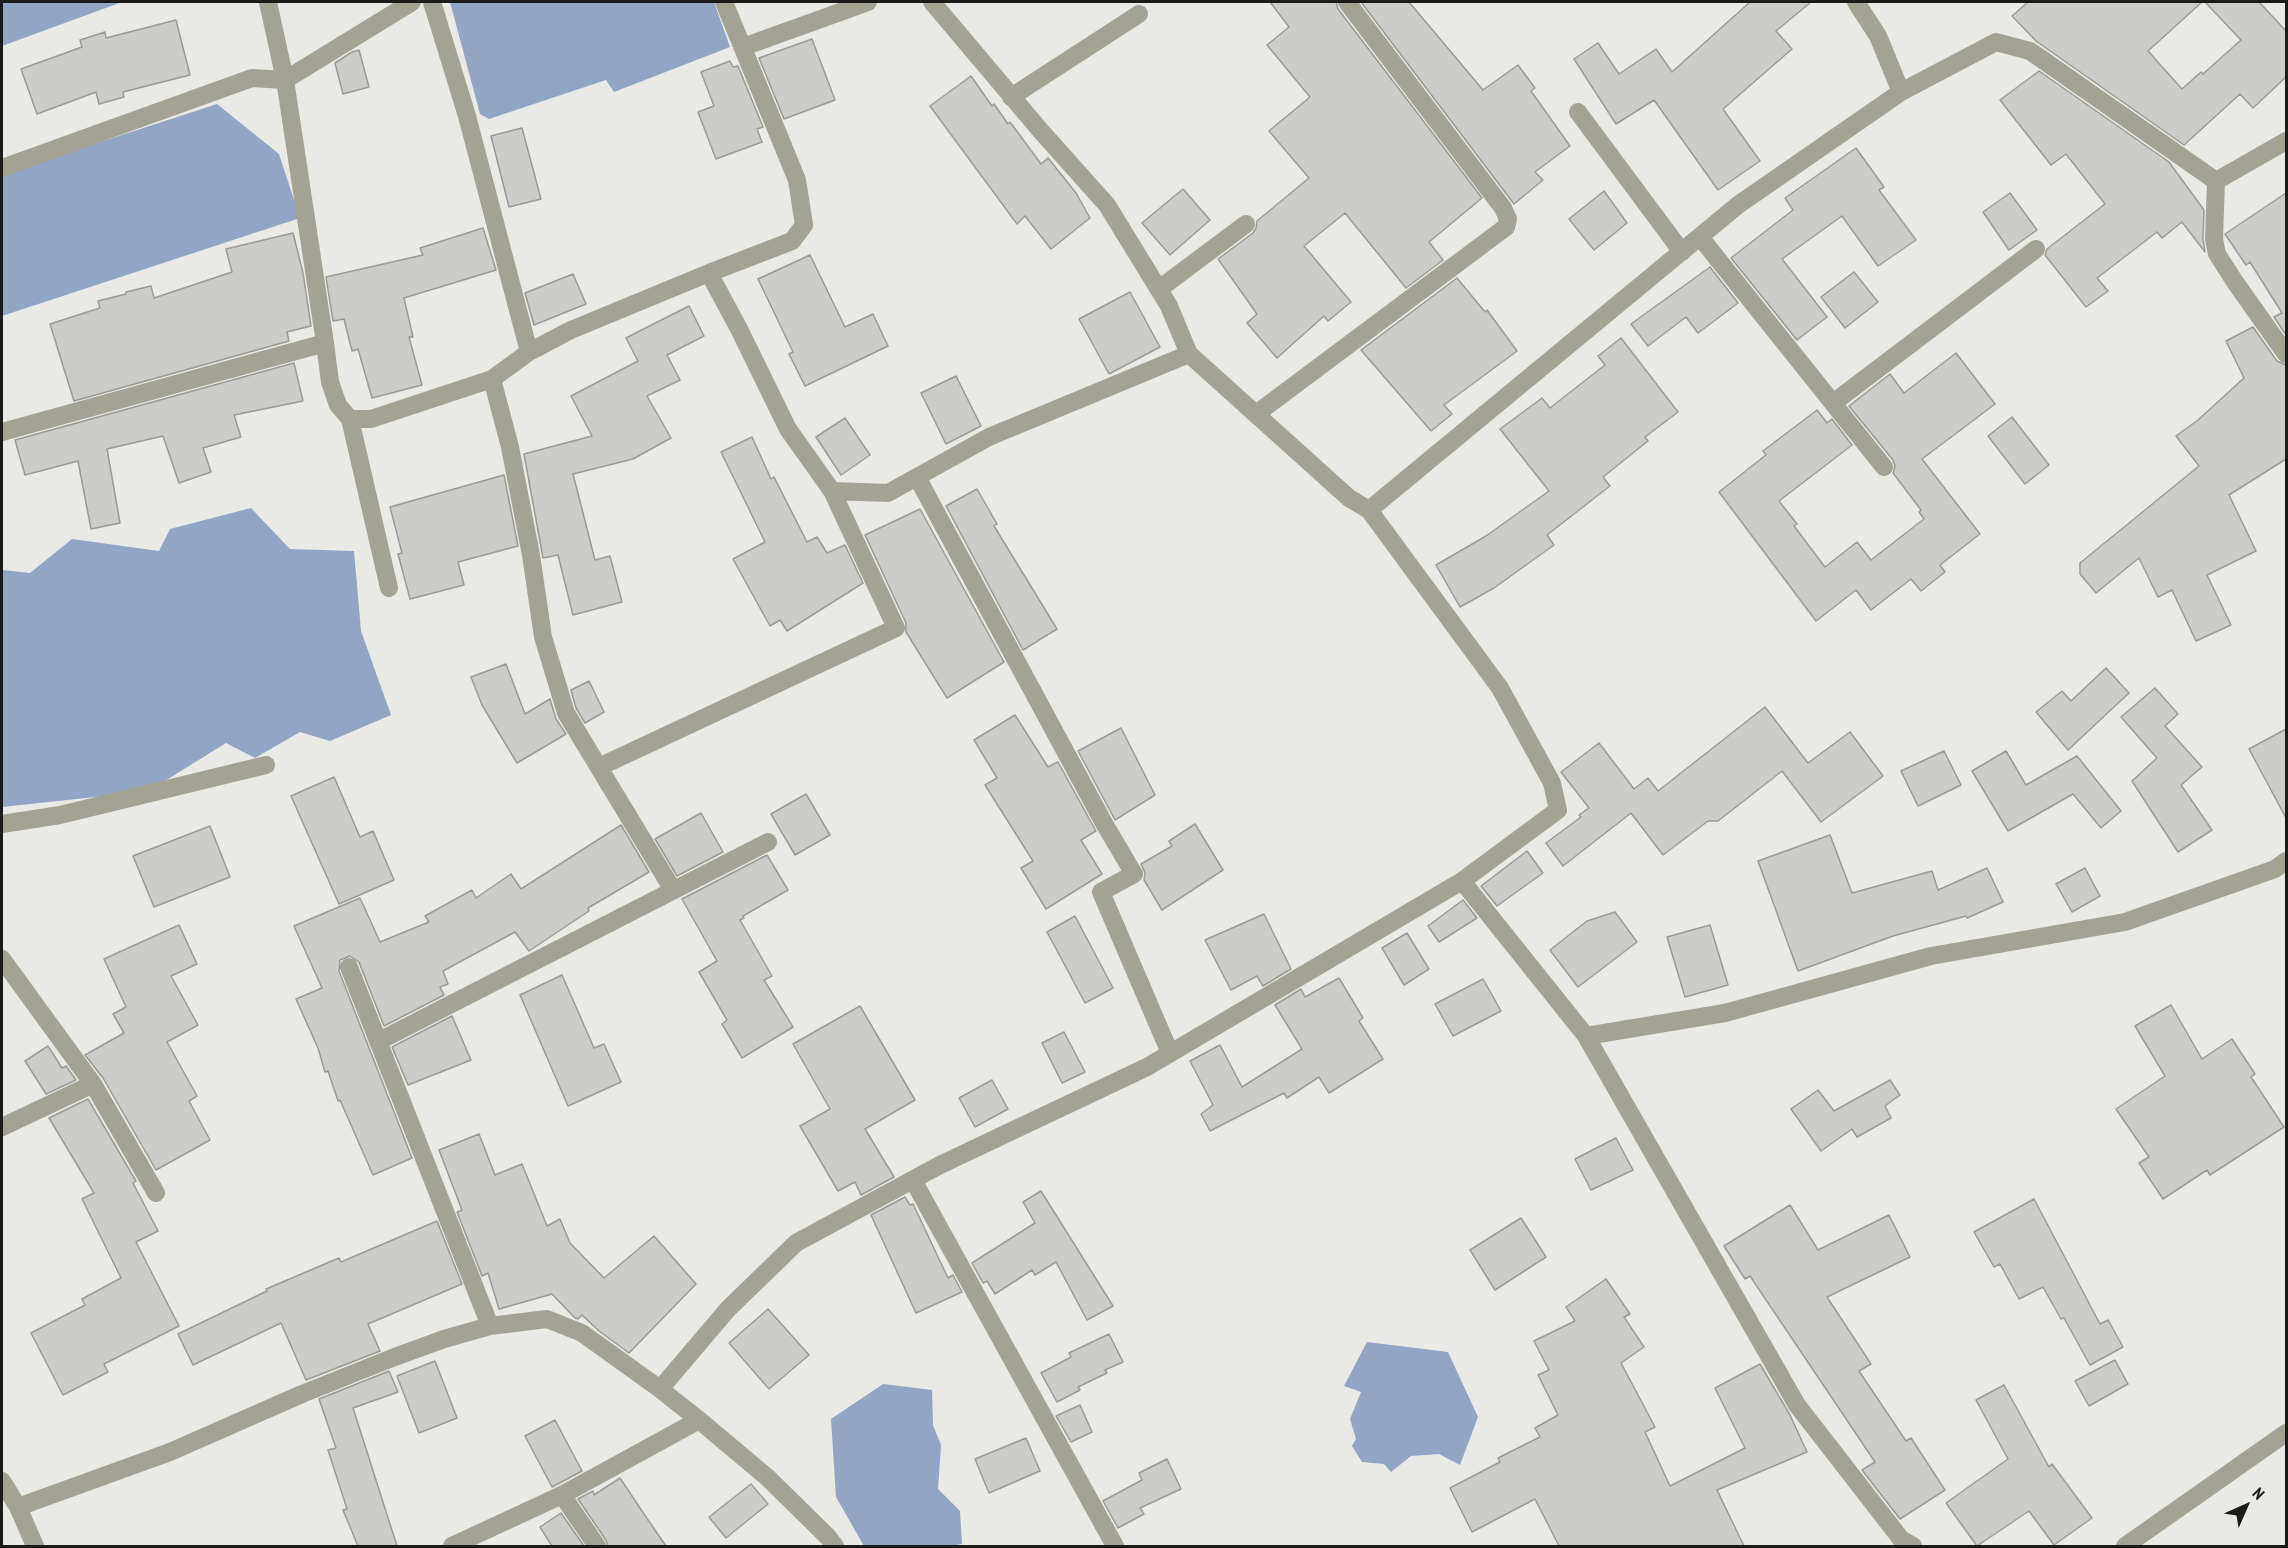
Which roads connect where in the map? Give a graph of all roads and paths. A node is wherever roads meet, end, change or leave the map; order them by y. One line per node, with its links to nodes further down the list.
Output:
1 (268, 2): 11 (street)
2 (412, 2): 11 (street)
3 (432, 2): 25 (street)
4 (724, 2): 10 (street)
5 (868, 2): 10 (street)
6 (932, 2): 13 (street)
7 (1347, 2): 30 (street)
8 (1856, 2): 12 (street)
9 (1139, 14): 13 (street)
10 (743, 47): 22 (street)
11 (285, 80): 16 (street); 24 (street)
12 (1901, 92): 17 (street); 19 (street)
13 (1011, 97): 23 (street)
14 (1578, 112): 21 (street)
15 (2286, 141): 17 (street)
16 (2, 168)
17 (2216, 181): 27 (street)
18 (1246, 224): 23 (street)
19 (1700, 237): 21 (street); 29 (street)
20 (2036, 249): 29 (street)
21 (1682, 252): 36 (street)
22 (709, 273): 25 (street); 35 (street)
23 (1159, 289): 26 (street)
24 (325, 343): 31 (street); 32 (street)
25 (529, 352): 28 (street)
26 (1189, 354): 30 (street); 34 (street)
27 (2286, 354)
28 (492, 379): 31 (street); 39 (street)
29 (1833, 403): 33 (street)
30 (1256, 414): 36 (street)
31 (350, 418): 37 (street)
32 (2, 432)
33 (1884, 467)
34 (917, 477): 35 (street); 49 (street)
35 (832, 491): 39 (street)
36 (1369, 510): 43 (street)
37 (389, 588)
38 (266, 765): 40 (street)
39 (599, 767): 44 (street)
40 (2, 824)
41 (768, 842): 44 (street)
42 (2286, 861): 47 (street)
43 (1462, 881): 47 (street); 49 (street)
44 (673, 890): 48 (street)
45 (2, 959): 50 (street)
46 (349, 967): 48 (street)
47 (1586, 1036): 66 (street)
48 (379, 1041): 54 (street)
49 (1170, 1053): 52 (street)
50 (93, 1084): 51 (street); 53 (street)
51 (2, 1127)
52 (913, 1180): 55 (street); 65 (street)
53 (156, 1193)
54 (490, 1326): 55 (street); 60 (street)
55 (660, 1389): 56 (street)
56 (699, 1420): 59 (street); 64 (street)
57 (2286, 1433): 67 (street)
58 (2, 1481): 60 (street)
59 (562, 1495): 62 (street); 63 (street)
60 (18, 1507): 61 (street)
61 (35, 1546)
62 (452, 1546)
63 (597, 1546)
64 (835, 1546)
65 (1114, 1546)
66 (1913, 1546)
67 (2125, 1546)

